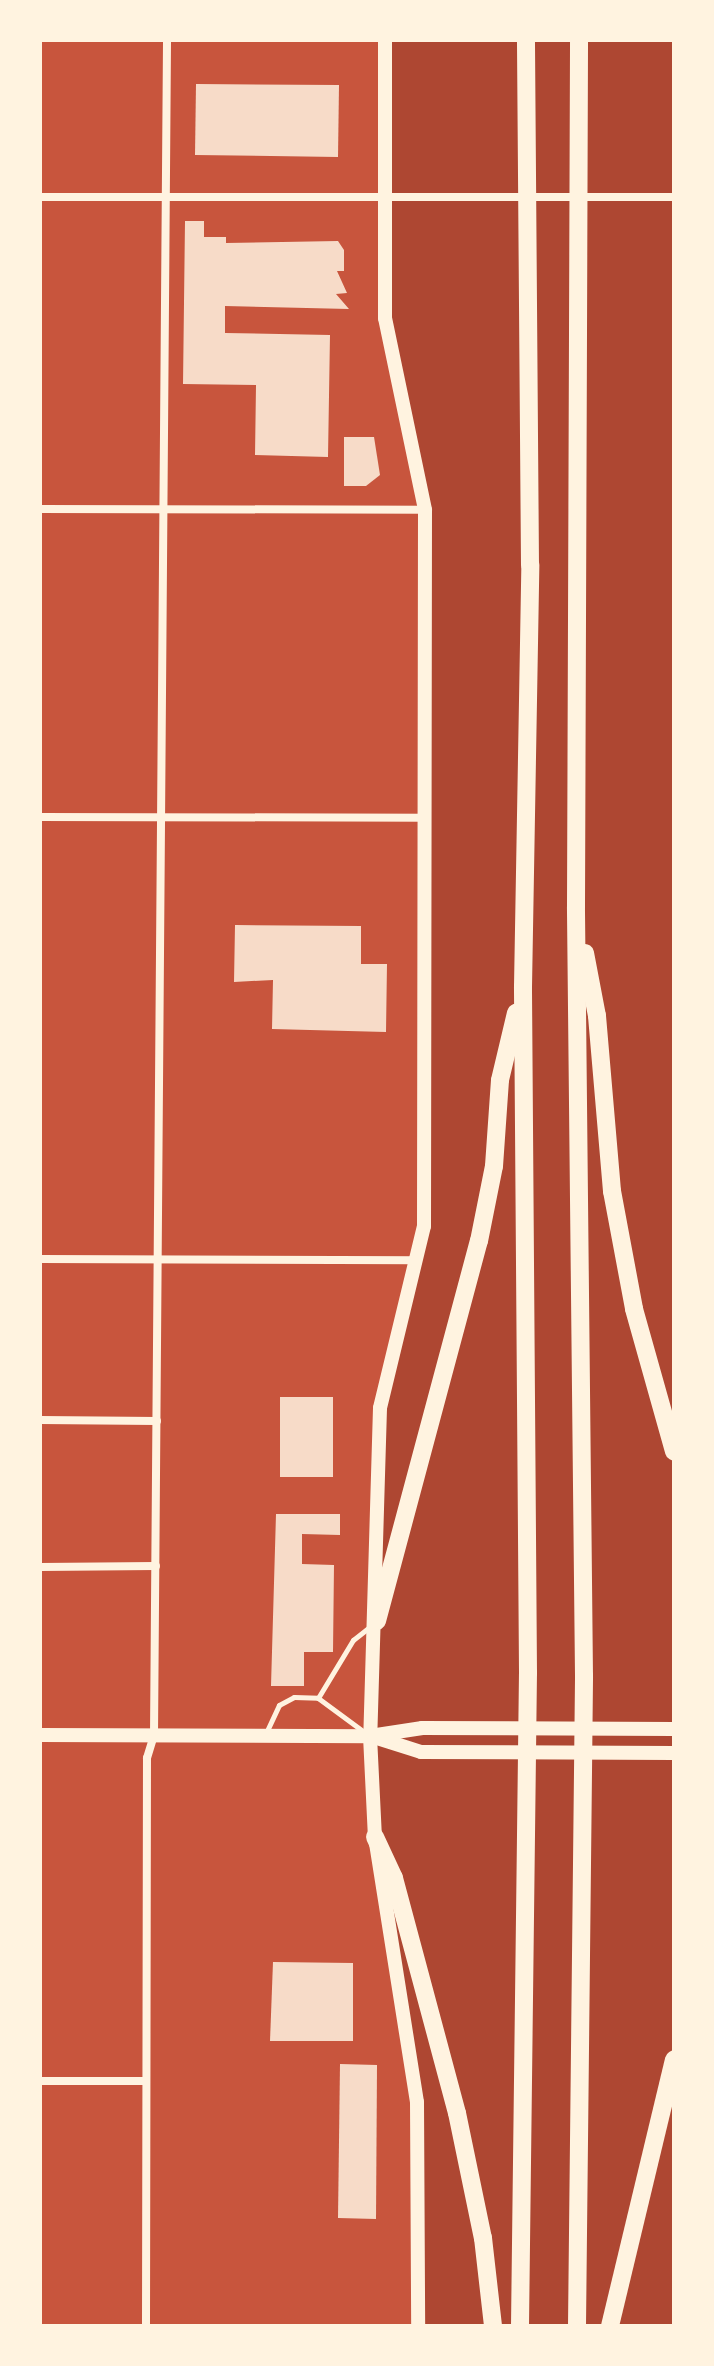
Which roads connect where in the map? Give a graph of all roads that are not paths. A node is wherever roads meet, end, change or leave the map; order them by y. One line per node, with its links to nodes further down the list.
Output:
1 (167, 40): 7 (street)
2 (385, 40): 5 (main road)
3 (526, 40): 16 (highway)
4 (579, 40): 15 (highway)
5 (384, 196): 7 (street); 8 (street); 11 (main road)
6 (40, 197): 7 (street)
7 (166, 197): 10 (street)
8 (674, 197)
9 (40, 509): 10 (street)
10 (164, 509): 11 (street); 13 (street)
11 (425, 510): 14 (main road)
12 (40, 817): 13 (street)
13 (162, 817): 14 (street); 18 (street)
14 (426, 818): 19 (main road)
15 (576, 907): 22 (highway); 41 (highway)
16 (523, 987): 25 (highway); 40 (highway)
17 (40, 1259): 18 (street)
18 (159, 1260): 19 (street); 21 (street)
19 (419, 1260): 25 (main road)
20 (40, 1420): 21 (street)
21 (157, 1421): 23 (street)
22 (674, 1451)
23 (156, 1566): 24 (street); 29 (street)
24 (40, 1567)
25 (377, 1621): 26 (lane); 31 (main road)
26 (318, 1698): 30 (lane); 31 (lane)
27 (674, 1729): 31 (main road)
28 (40, 1735): 29 (main road)
29 (154, 1735): 30 (main road); 36 (street)
30 (265, 1736): 31 (main road)
31 (370, 1736): 32 (main road); 33 (main road)
32 (674, 1753)
33 (375, 1837): 38 (main road); 39 (highway)
34 (674, 2060): 42 (highway)
35 (40, 2081): 36 (street)
36 (146, 2081): 37 (street)
37 (146, 2326)
38 (418, 2326)
39 (493, 2326)
40 (520, 2326)
41 (577, 2326)
42 (610, 2326)

